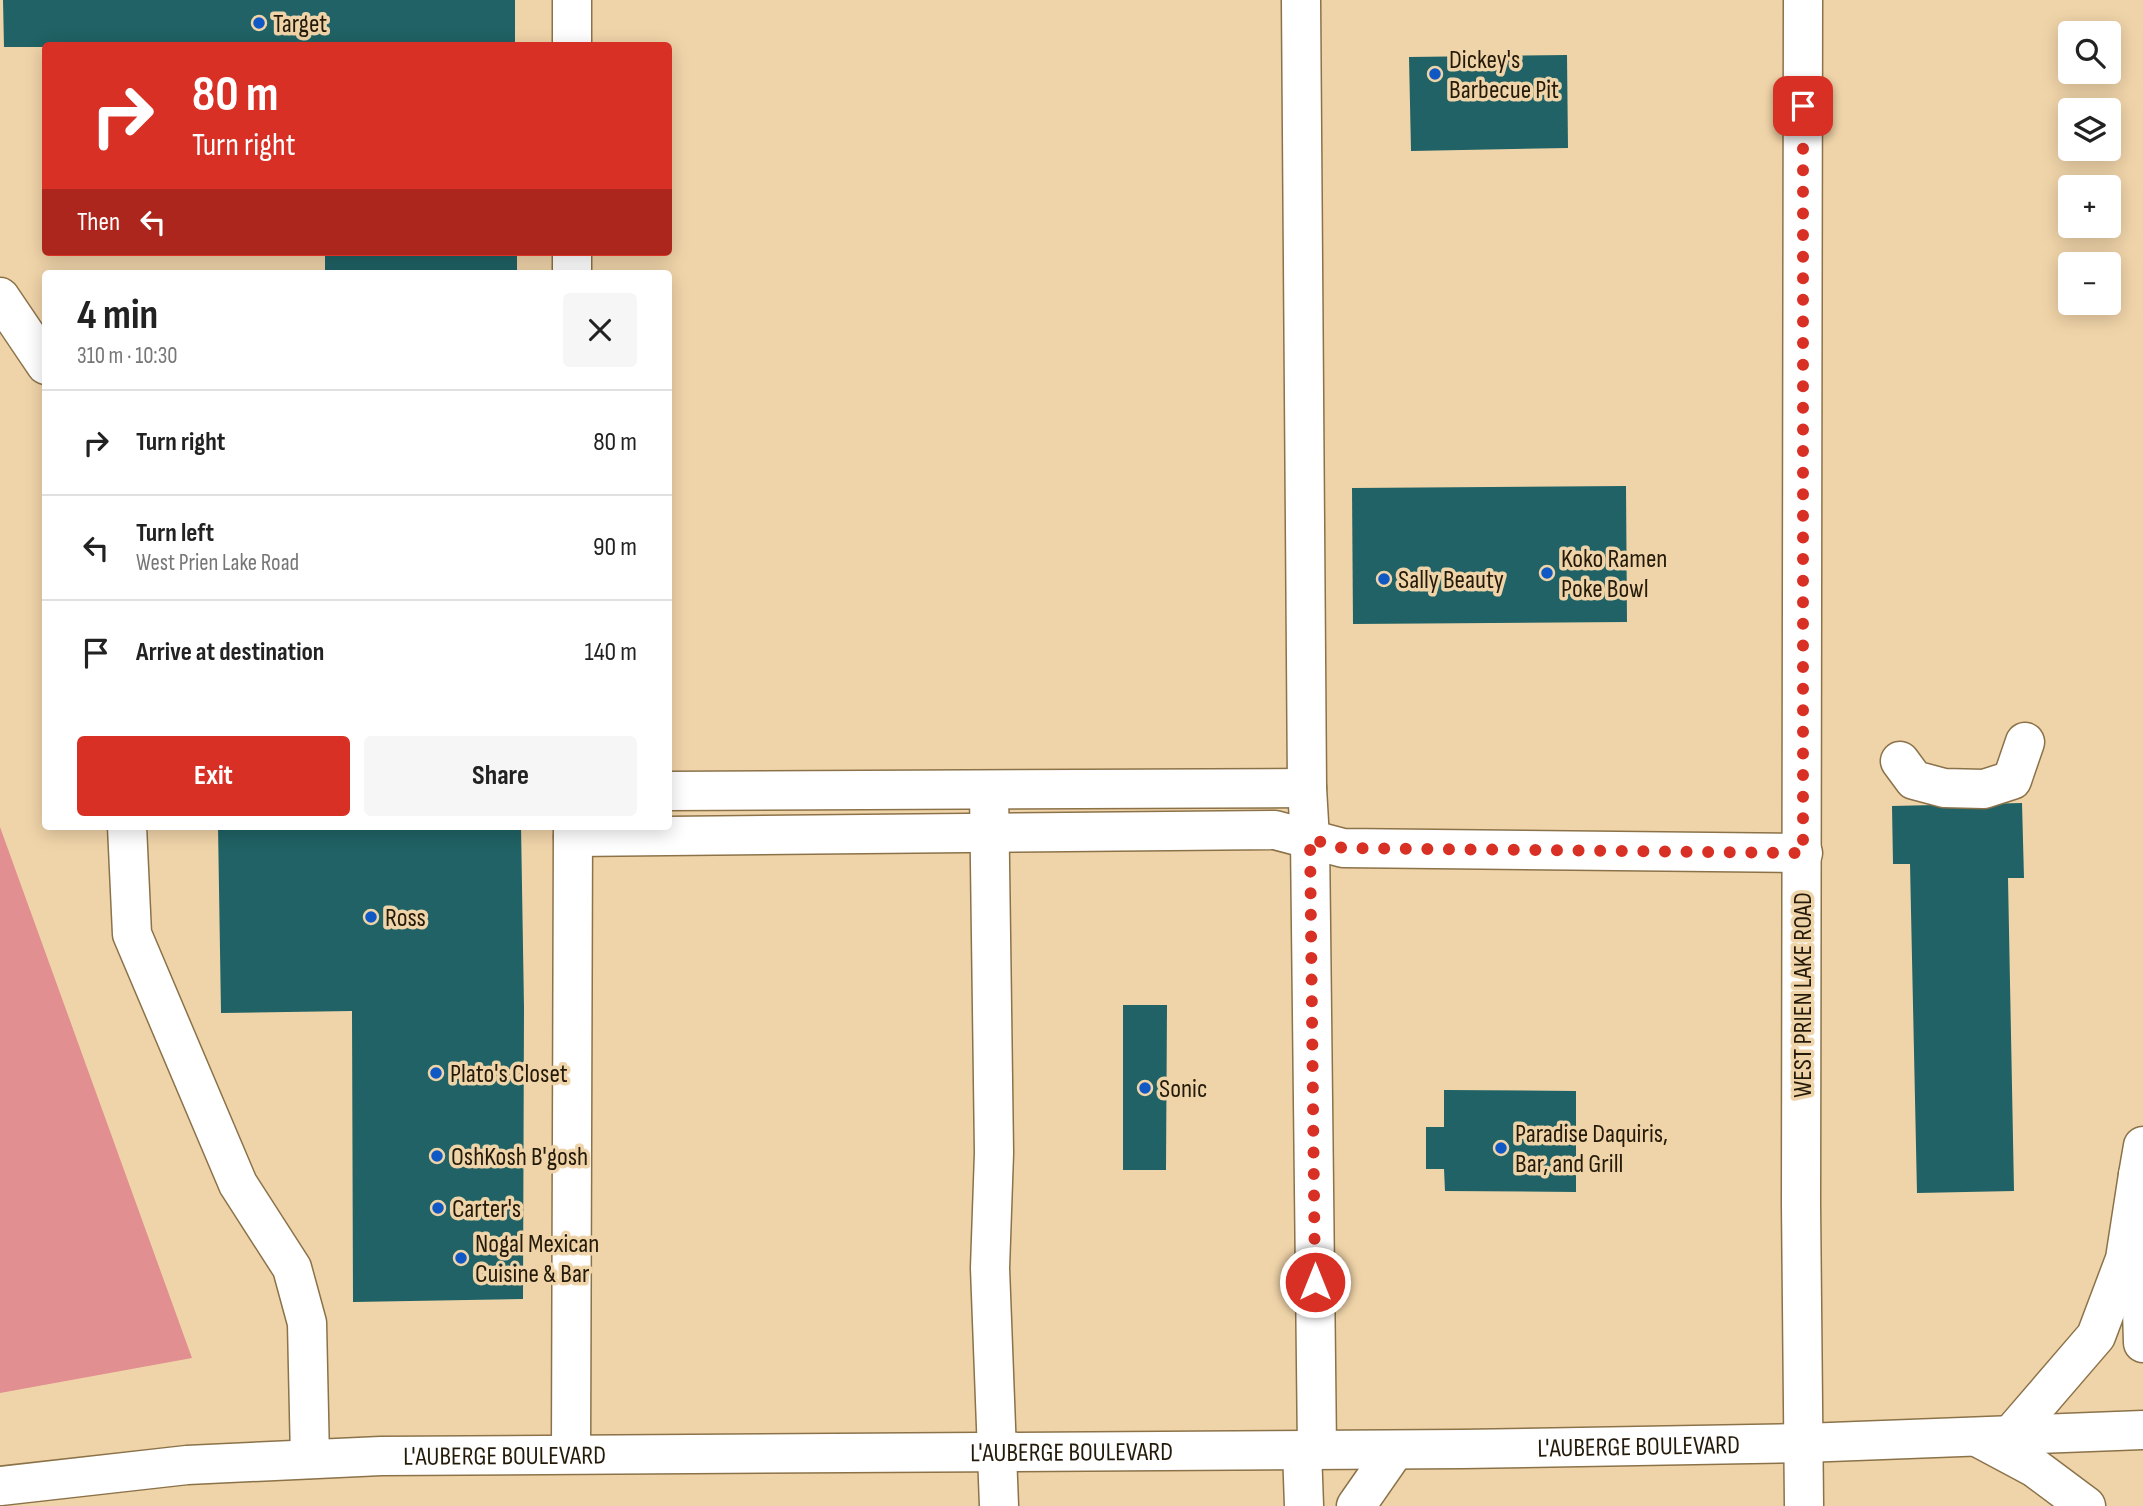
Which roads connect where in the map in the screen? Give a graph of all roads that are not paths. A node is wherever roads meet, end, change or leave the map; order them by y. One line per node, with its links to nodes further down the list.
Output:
1 (572, 0): 4 (main road)
2 (1301, 0): 9 (main road)
3 (1803, 0): 16 (main road, WEST PRIEN LAKE ROAD)
4 (572, 42)
5 (0, 297): 6 (main road)
6 (42, 359)
7 (2025, 742): 8 (main road)
8 (1900, 761)
9 (1307, 788): 10 (main road); 15 (main road)
10 (989, 791): 11 (main road); 14 (main road)
11 (672, 792)
12 (127, 830): 26 (main road)
13 (573, 832): 14 (main road); 25 (main road)
14 (989, 833): 15 (main road); 24 (main road)
15 (1310, 839): 16 (main road); 22 (main road)
16 (1803, 853): 21 (main road, WEST PRIEN LAKE ROAD)
17 (2141, 1160): 18 (main road); 20 (main road)
18 (2143, 1343)
19 (2143, 1430): 20 (main road, L'AUBERGE BOULEVARD)
20 (1993, 1437): 21 (main road, L'AUBERGE BOULEVARD); 34 (main road)
21 (1804, 1443): 23 (main road, L'AUBERGE BOULEVARD); 33 (main road, WEST PRIEN LAKE ROAD)
22 (1310, 1450): 23 (main road, L'AUBERGE BOULEVARD); 24 (main road, L'AUBERGE BOULEVARD); 31 (main road)
23 (1395, 1450): 32 (main road)
24 (998, 1452): 25 (main road, L'AUBERGE BOULEVARD); 30 (main road)
25 (571, 1454): 26 (main road, L'AUBERGE BOULEVARD)
26 (310, 1459): 27 (main road, L'AUBERGE BOULEVARD)
27 (0, 1486)
28 (0, 1495): 29 (main road)
29 (3, 1506)
30 (999, 1506)
31 (1304, 1506)
32 (1356, 1506)
33 (1804, 1506)
34 (2086, 1506)

